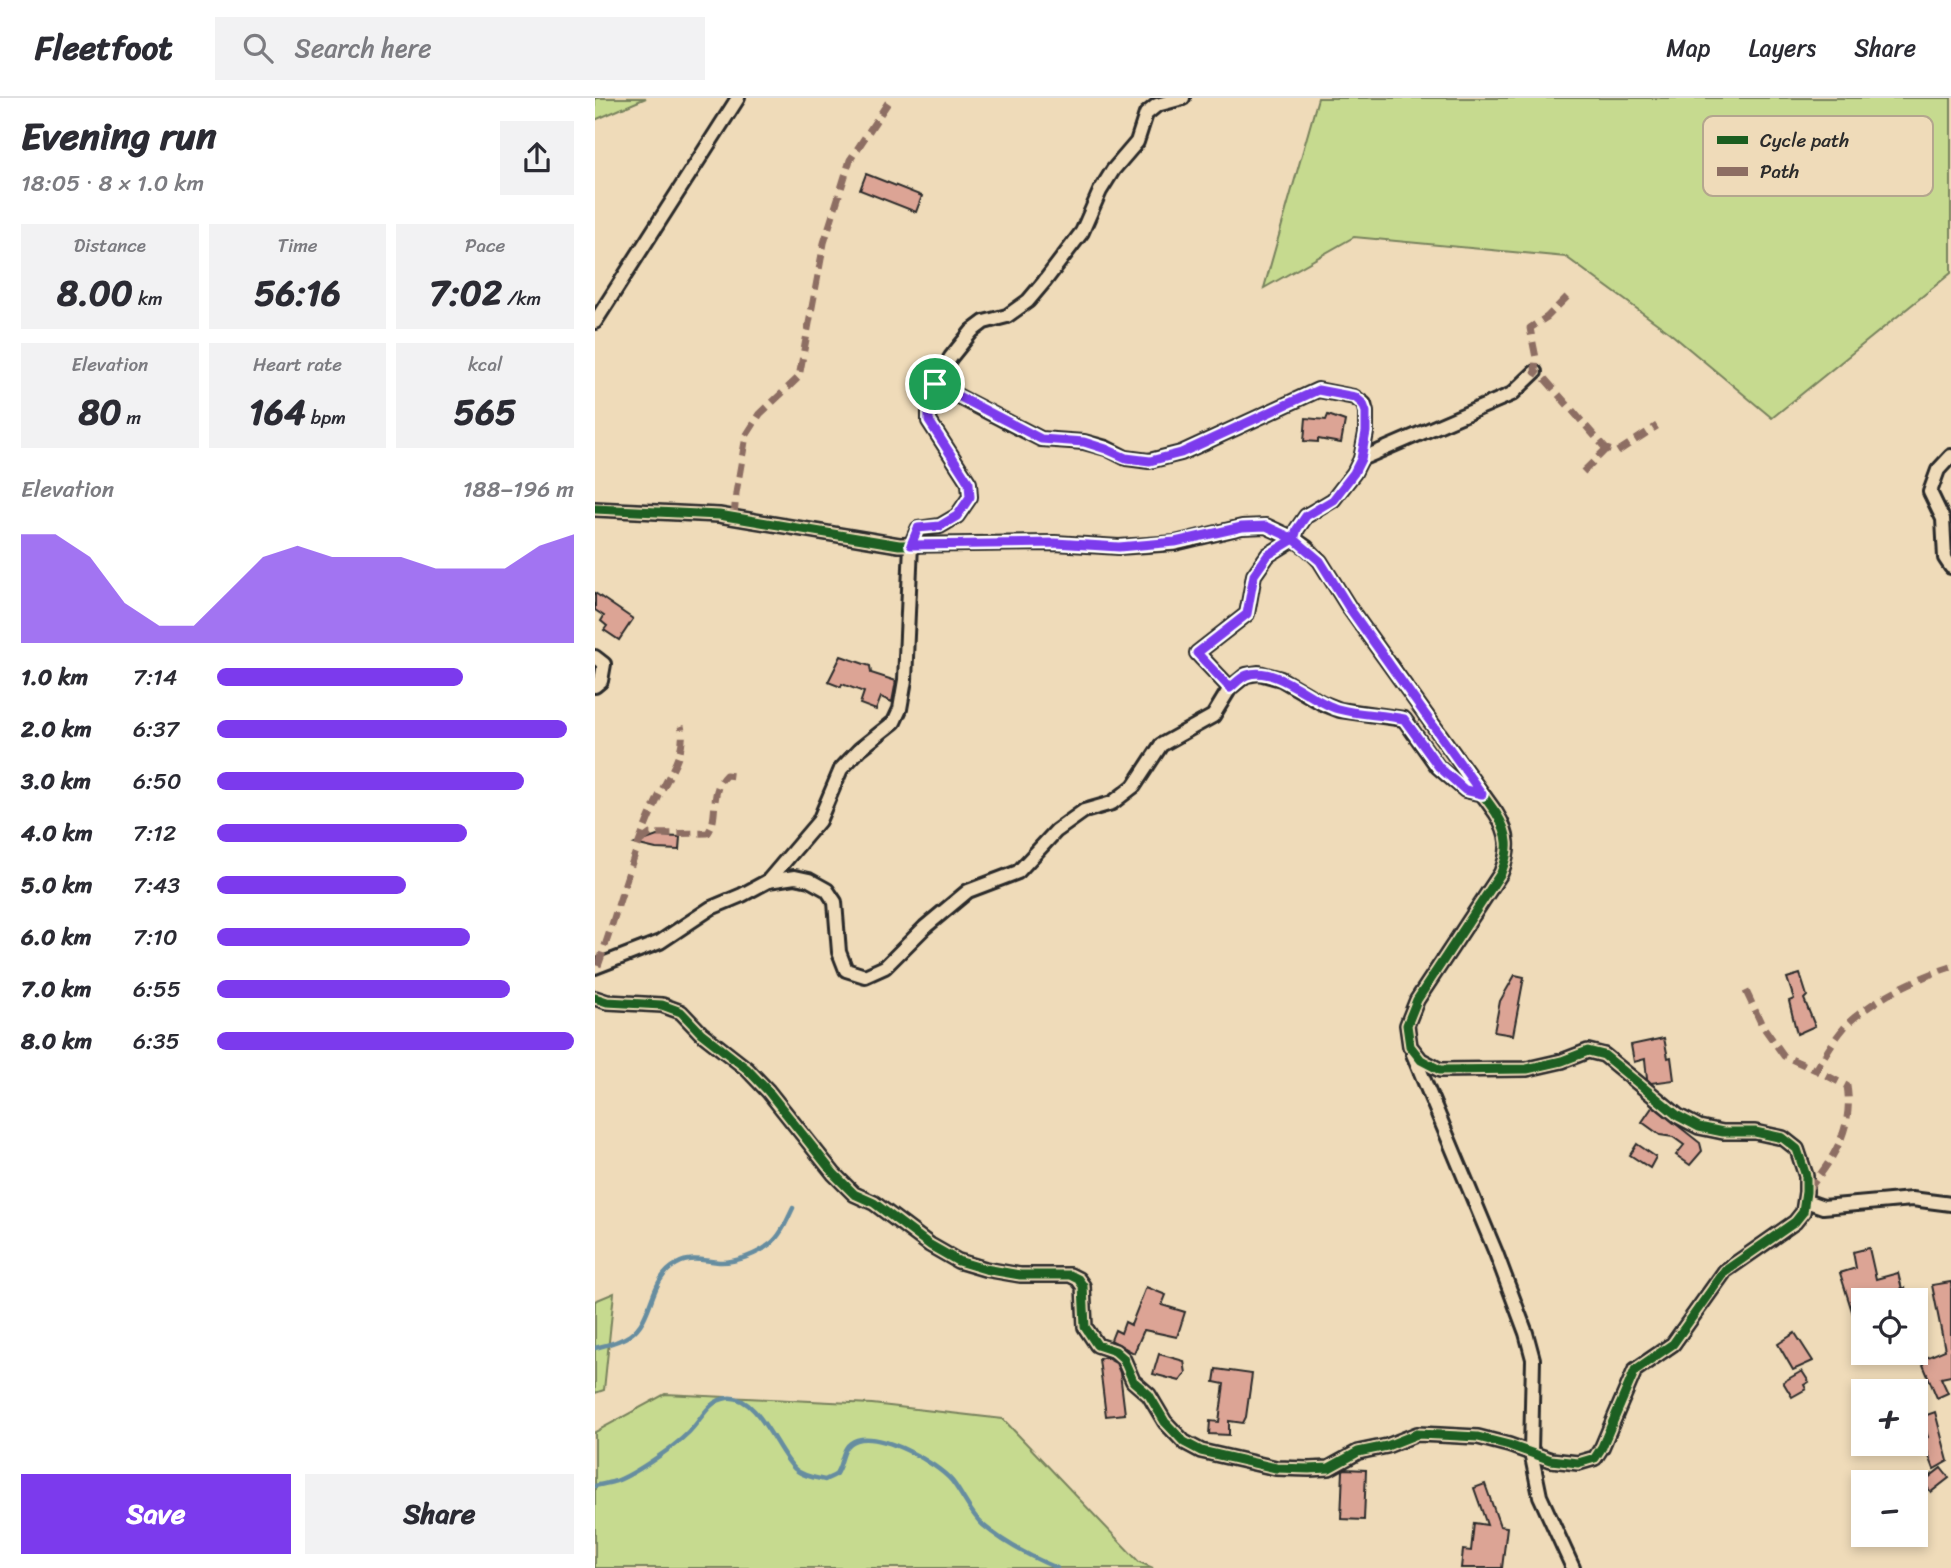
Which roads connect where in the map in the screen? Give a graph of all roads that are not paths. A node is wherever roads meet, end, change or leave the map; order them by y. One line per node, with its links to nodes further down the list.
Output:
1 (738, 98): 3 (street)
2 (1183, 98): 5 (street)
3 (595, 322)
4 (1535, 372): 7 (street)
5 (935, 384): 7 (street); 10 (street)
6 (1951, 456): 11 (street)
7 (1361, 459): 9 (street)
8 (595, 509): 10 (street)
9 (1294, 539): 10 (street); 14 (street); 15 (street)
10 (911, 545): 16 (street)
11 (1951, 567)
12 (595, 657): 13 (street)
13 (595, 686)
14 (1230, 688): 15 (street); 16 (street)
15 (1482, 794): 19 (street)
16 (768, 881): 17 (street)
17 (595, 967)
18 (595, 998): 22 (street)
19 (1410, 1046): 20 (street); 22 (street)
20 (1806, 1202): 21 (street); 22 (street)
21 (1951, 1205)
22 (1531, 1452): 23 (street)
23 (1573, 1568)

